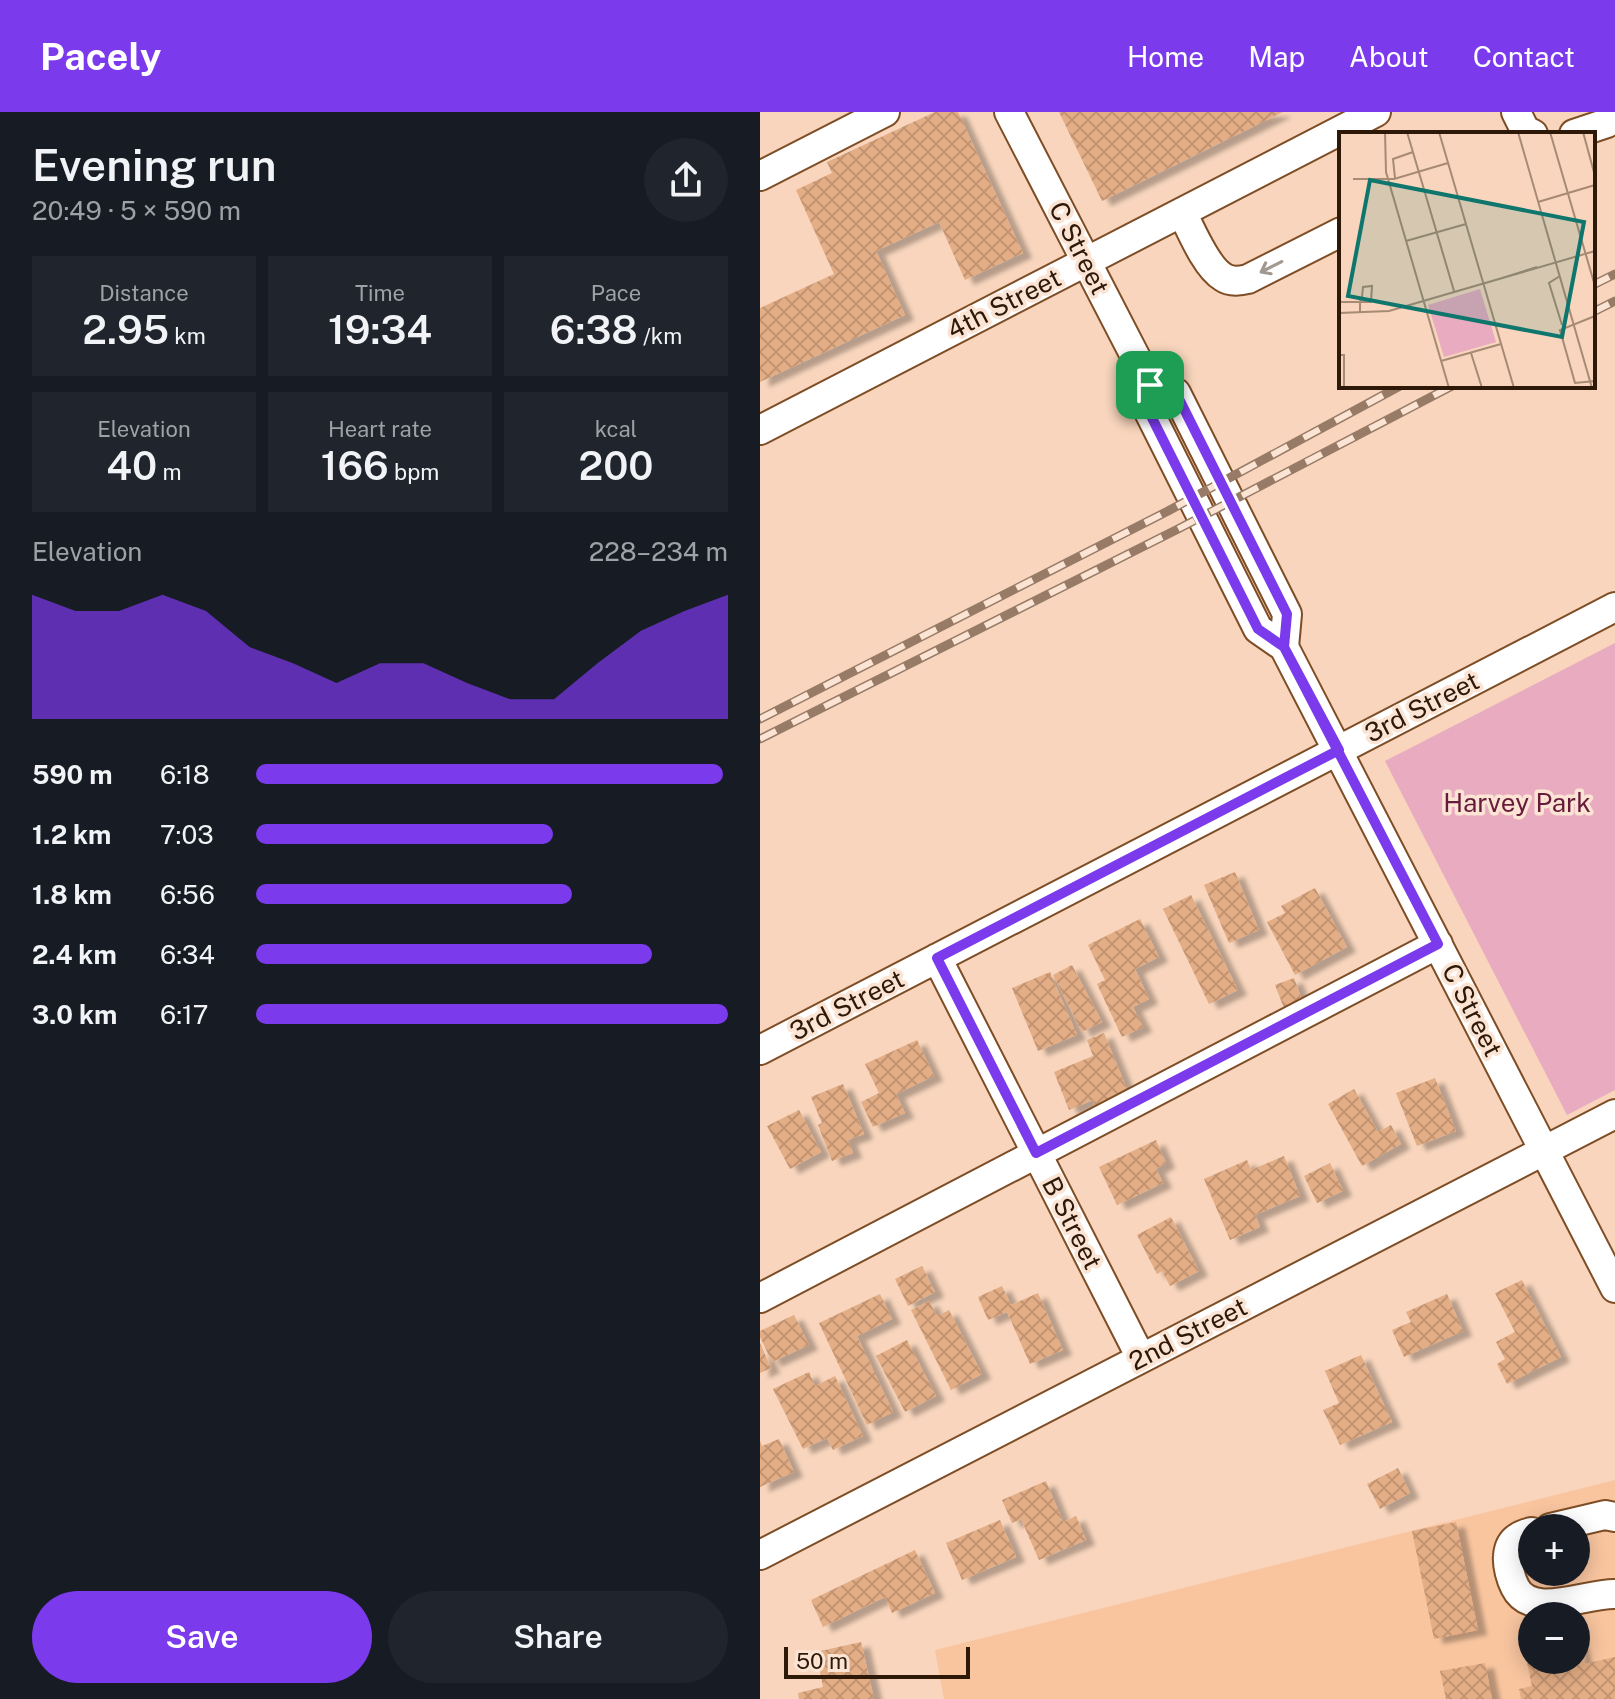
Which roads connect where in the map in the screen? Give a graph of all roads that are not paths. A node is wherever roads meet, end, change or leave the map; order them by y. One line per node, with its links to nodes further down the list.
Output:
1 (885, 112): 6 (street)
2 (1009, 112): 9 (street, C Street)
3 (1376, 112): 7 (street, 4th Street)
4 (1615, 115): 5 (street)
5 (1580, 132)
6 (760, 176)
7 (1182, 212): 8 (street, one-way to 7); 9 (street, 4th Street)
8 (1339, 233)
9 (1086, 261): 10 (street, 4th Street); 12 (street, C Street)
10 (760, 430)
11 (1615, 607): 12 (street, 3rd Street)
12 (1339, 750): 13 (street, C Street); 14 (street, 3rd Street)
13 (1438, 944): 17 (street, C Street); 18 (street)
14 (937, 958): 15 (street, 3rd Street); 18 (street, B Street)
15 (760, 1050)
16 (1615, 1114): 17 (street, 2nd Street)
17 (1544, 1150): 19 (street, C Street); 21 (street, 2nd Street)
18 (1036, 1153): 20 (street); 21 (street, B Street)
19 (1615, 1288)
20 (760, 1298)
21 (1141, 1358): 25 (street, 2nd Street)
22 (1615, 1517): 23 (street)
23 (1590, 1519)
24 (1518, 1537): 26 (street)
25 (760, 1555)
26 (1615, 1594)

